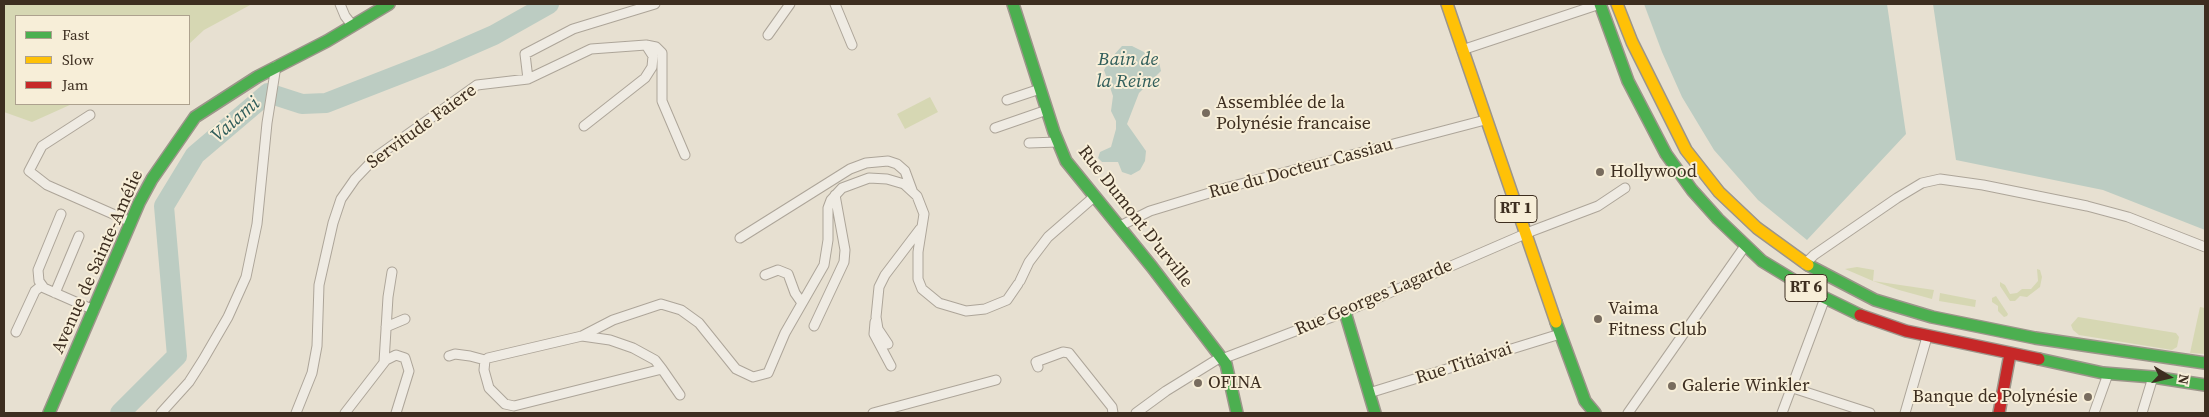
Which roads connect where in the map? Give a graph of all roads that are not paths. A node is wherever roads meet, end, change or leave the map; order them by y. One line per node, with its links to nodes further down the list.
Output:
1 (340, 4): 11 (street)
2 (390, 4): 11 (main road, Avenue de Sainte-Amélie)
3 (655, 4): 18 (street)
4 (790, 4): 12 (street)
5 (835, 4): 15 (street)
6 (1013, 4): 19 (main road, Rue Dumont D'urville)
7 (1447, 4): 16 (main road, RT 1)
8 (1600, 4): 16 (street); 40 (main road, RT 6)
9 (1617, 4): 13 (main road, RT 6)
10 (1623, 4): 13 (main road)
11 (352, 25): 17 (main road, Avenue de Sainte-Amélie)
12 (768, 35)
13 (1632, 42): 42 (main road, RT 6)
14 (646, 45): 18 (street, Servitude Faiere); 24 (street); 28 (street)
15 (852, 45)
16 (1462, 50): 23 (main road, RT 1)
17 (276, 66): 34 (main road, Avenue de Sainte-Amélie); 78 (street)
18 (528, 79): 79 (street, Servitude Faiere)
19 (1040, 89): 20 (street); 21 (main road, Rue Dumont D'urville)
20 (1007, 100)
21 (1047, 110): 25 (street); 26 (main road, Rue Dumont D'urville)
22 (90, 115): 34 (street)
23 (1485, 120): 36 (street, Rue du Docteur Cassiau); 37 (main road, RT 1)
24 (584, 126)
25 (995, 128)
26 (1058, 142): 27 (street); 32 (main road, Rue Dumont D'urville)
27 (1030, 143)
28 (685, 155)
29 (1625, 188): 37 (street, Rue Georges Lagarde)
30 (913, 191): 31 (street); 35 (street); 39 (street)
31 (834, 195): 48 (street); 53 (street)
32 (1095, 196): 35 (street); 36 (main road, Rue Dumont D'urville)
33 (61, 214): 45 (street)
34 (131, 222): 49 (main road, Avenue de Sainte-Amélie)
35 (924, 224): 51 (street)
36 (1120, 226): 62 (main road, Rue Dumont D'urville)
37 (1525, 234): 50 (street, Rue Georges Lagarde); 56 (main road, RT 1)
38 (79, 236): 46 (street)
39 (740, 238)
40 (1745, 246): 47 (main road, RT 6); 87 (street)
41 (2205, 247): 42 (street)
42 (1806, 264): 65 (main road, RT 6)
43 (392, 272): 54 (street)
44 (765, 275): 48 (street)
45 (41, 286): 46 (street); 55 (street)
46 (55, 293): 49 (street)
47 (1824, 298): 58 (main road, RT 6); 73 (street)
48 (802, 303): 57 (street)
49 (94, 310): 77 (main road, Avenue de Sainte-Amélie)
50 (1346, 314): 62 (street, Rue Georges Lagarde); 74 (main road)
51 (876, 317): 59 (street); 66 (street)
52 (404, 319): 54 (street)
53 (814, 326)
54 (386, 328): 64 (street)
55 (16, 332)
56 (1560, 334): 74 (street, Rue Titiaivai); 76 (main road, RT 1)
57 (582, 336): 63 (street); 68 (street)
58 (1927, 336): 60 (main road, RT 6); 90 (street)
59 (888, 344)
60 (2010, 354): 69 (main road, RT 6); 91 (main road)
61 (449, 356): 63 (street)
62 (1222, 359): 84 (street, Rue Georges Lagarde); 85 (main road, Rue Dumont D'urville)
63 (485, 360): 68 (street)
64 (384, 362): 80 (street); 81 (street)
65 (2205, 363)
66 (891, 366)
67 (1038, 367): 83 (street)
68 (662, 369): 75 (street)
69 (2108, 374): 70 (main road, RT 6); 92 (street)
70 (2154, 377): 72 (main road, RT 6); 93 (street)
71 (996, 380): 82 (street)
72 (2205, 385)
73 (1793, 388): 88 (street); 89 (street)
74 (1369, 393): 86 (main road)
75 (680, 395)
76 (1590, 411)
77 (49, 413)
78 (161, 413)
79 (296, 413)
80 (345, 413)
81 (396, 413)
82 (872, 413)
83 (1113, 413)
84 (1136, 413)
85 (1237, 413)
86 (1375, 413)
87 (1628, 413)
88 (1782, 413)
89 (1870, 413)
90 (1905, 413)
91 (2000, 413)
92 (2094, 413)
93 (2142, 413)

